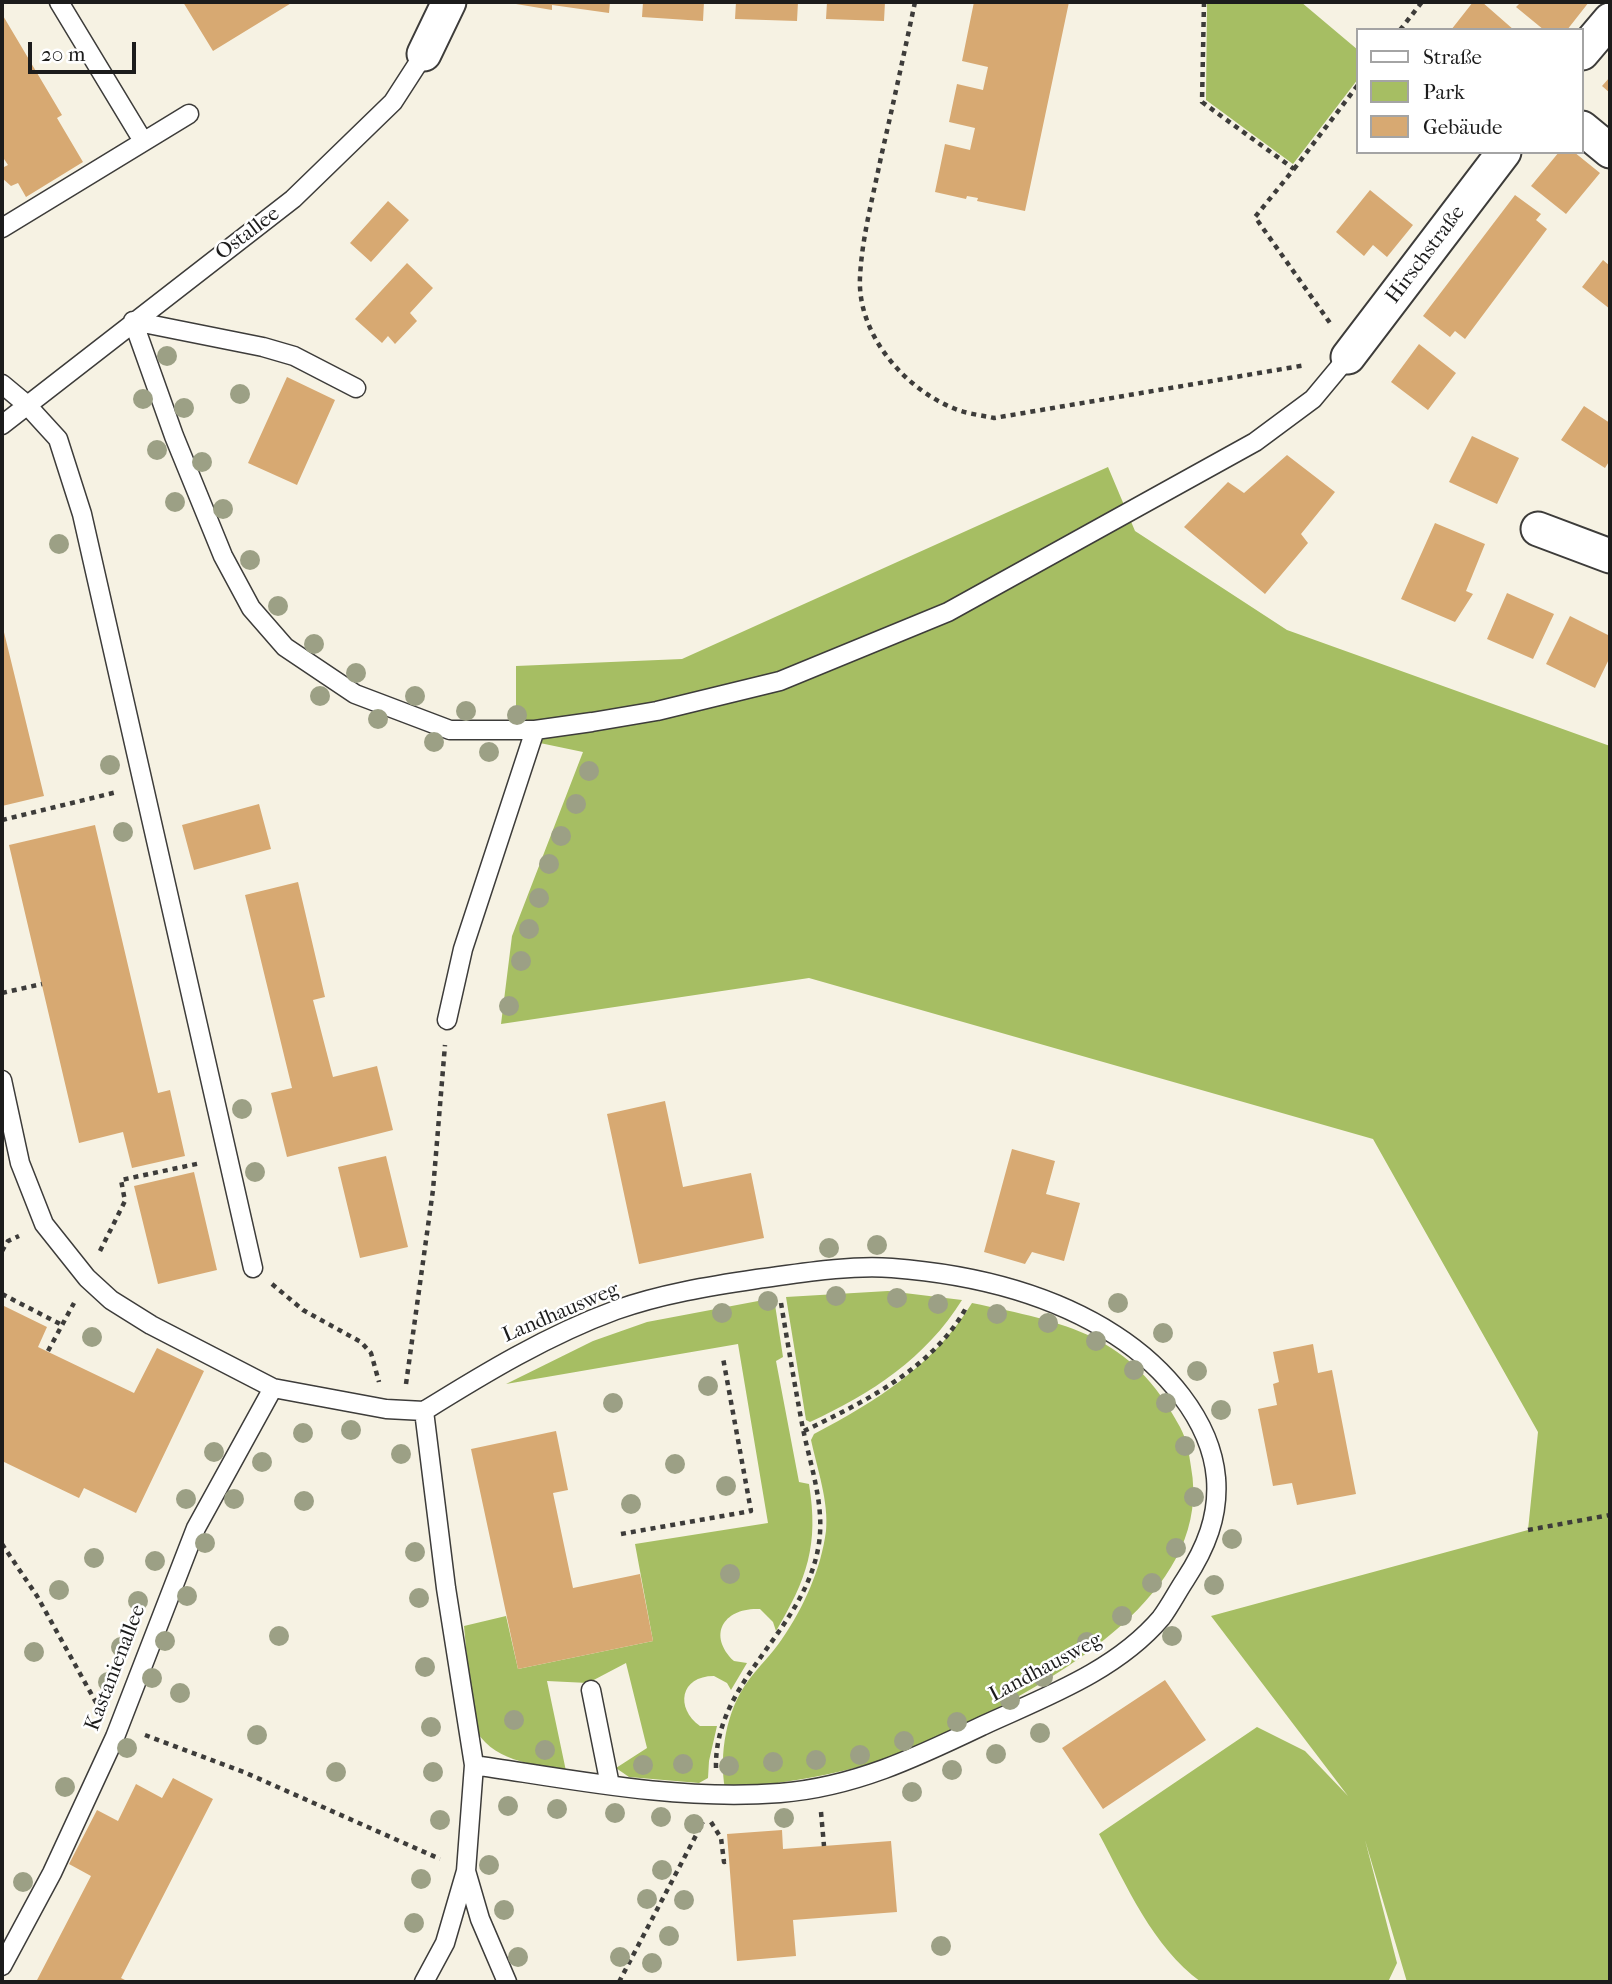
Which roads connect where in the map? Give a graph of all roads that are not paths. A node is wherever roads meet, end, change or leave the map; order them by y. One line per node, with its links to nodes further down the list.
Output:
1 (59, 2): 8 (lane)
2 (449, 2): 5 (street, Ostallee)
3 (1610, 20): 4 (street)
4 (1584, 52)
5 (424, 54): 12 (lane, Ostallee)
6 (188, 114): 8 (lane)
7 (1584, 130): 9 (street)
8 (143, 141): 11 (lane)
9 (1610, 151)
10 (1502, 154): 13 (street, Hirschstraße)
11 (2, 228)
12 (133, 321): 15 (lane); 16 (lane, Ostallee); 20 (lane)
13 (1349, 358): 20 (lane)
14 (2, 384): 16 (lane)
15 (356, 388)
16 (26, 404): 17 (lane, Ostallee); 23 (lane)
17 (2, 425)
18 (1538, 529): 19 (street)
19 (1606, 546)
20 (535, 730): 21 (lane)
21 (447, 1020)
22 (2, 1080): 24 (lane)
23 (253, 1268)
24 (274, 1388): 25 (lane); 30 (lane, Kastanienallee)
25 (424, 1411): 27 (lane); 28 (lane, Landhausweg)
26 (591, 1690): 28 (lane)
27 (474, 1765): 28 (lane, Landhausweg); 29 (lane)
28 (610, 1785)
29 (466, 1871): 31 (lane); 32 (lane)
30 (2, 1966)
31 (424, 1982)
32 (507, 1982)

